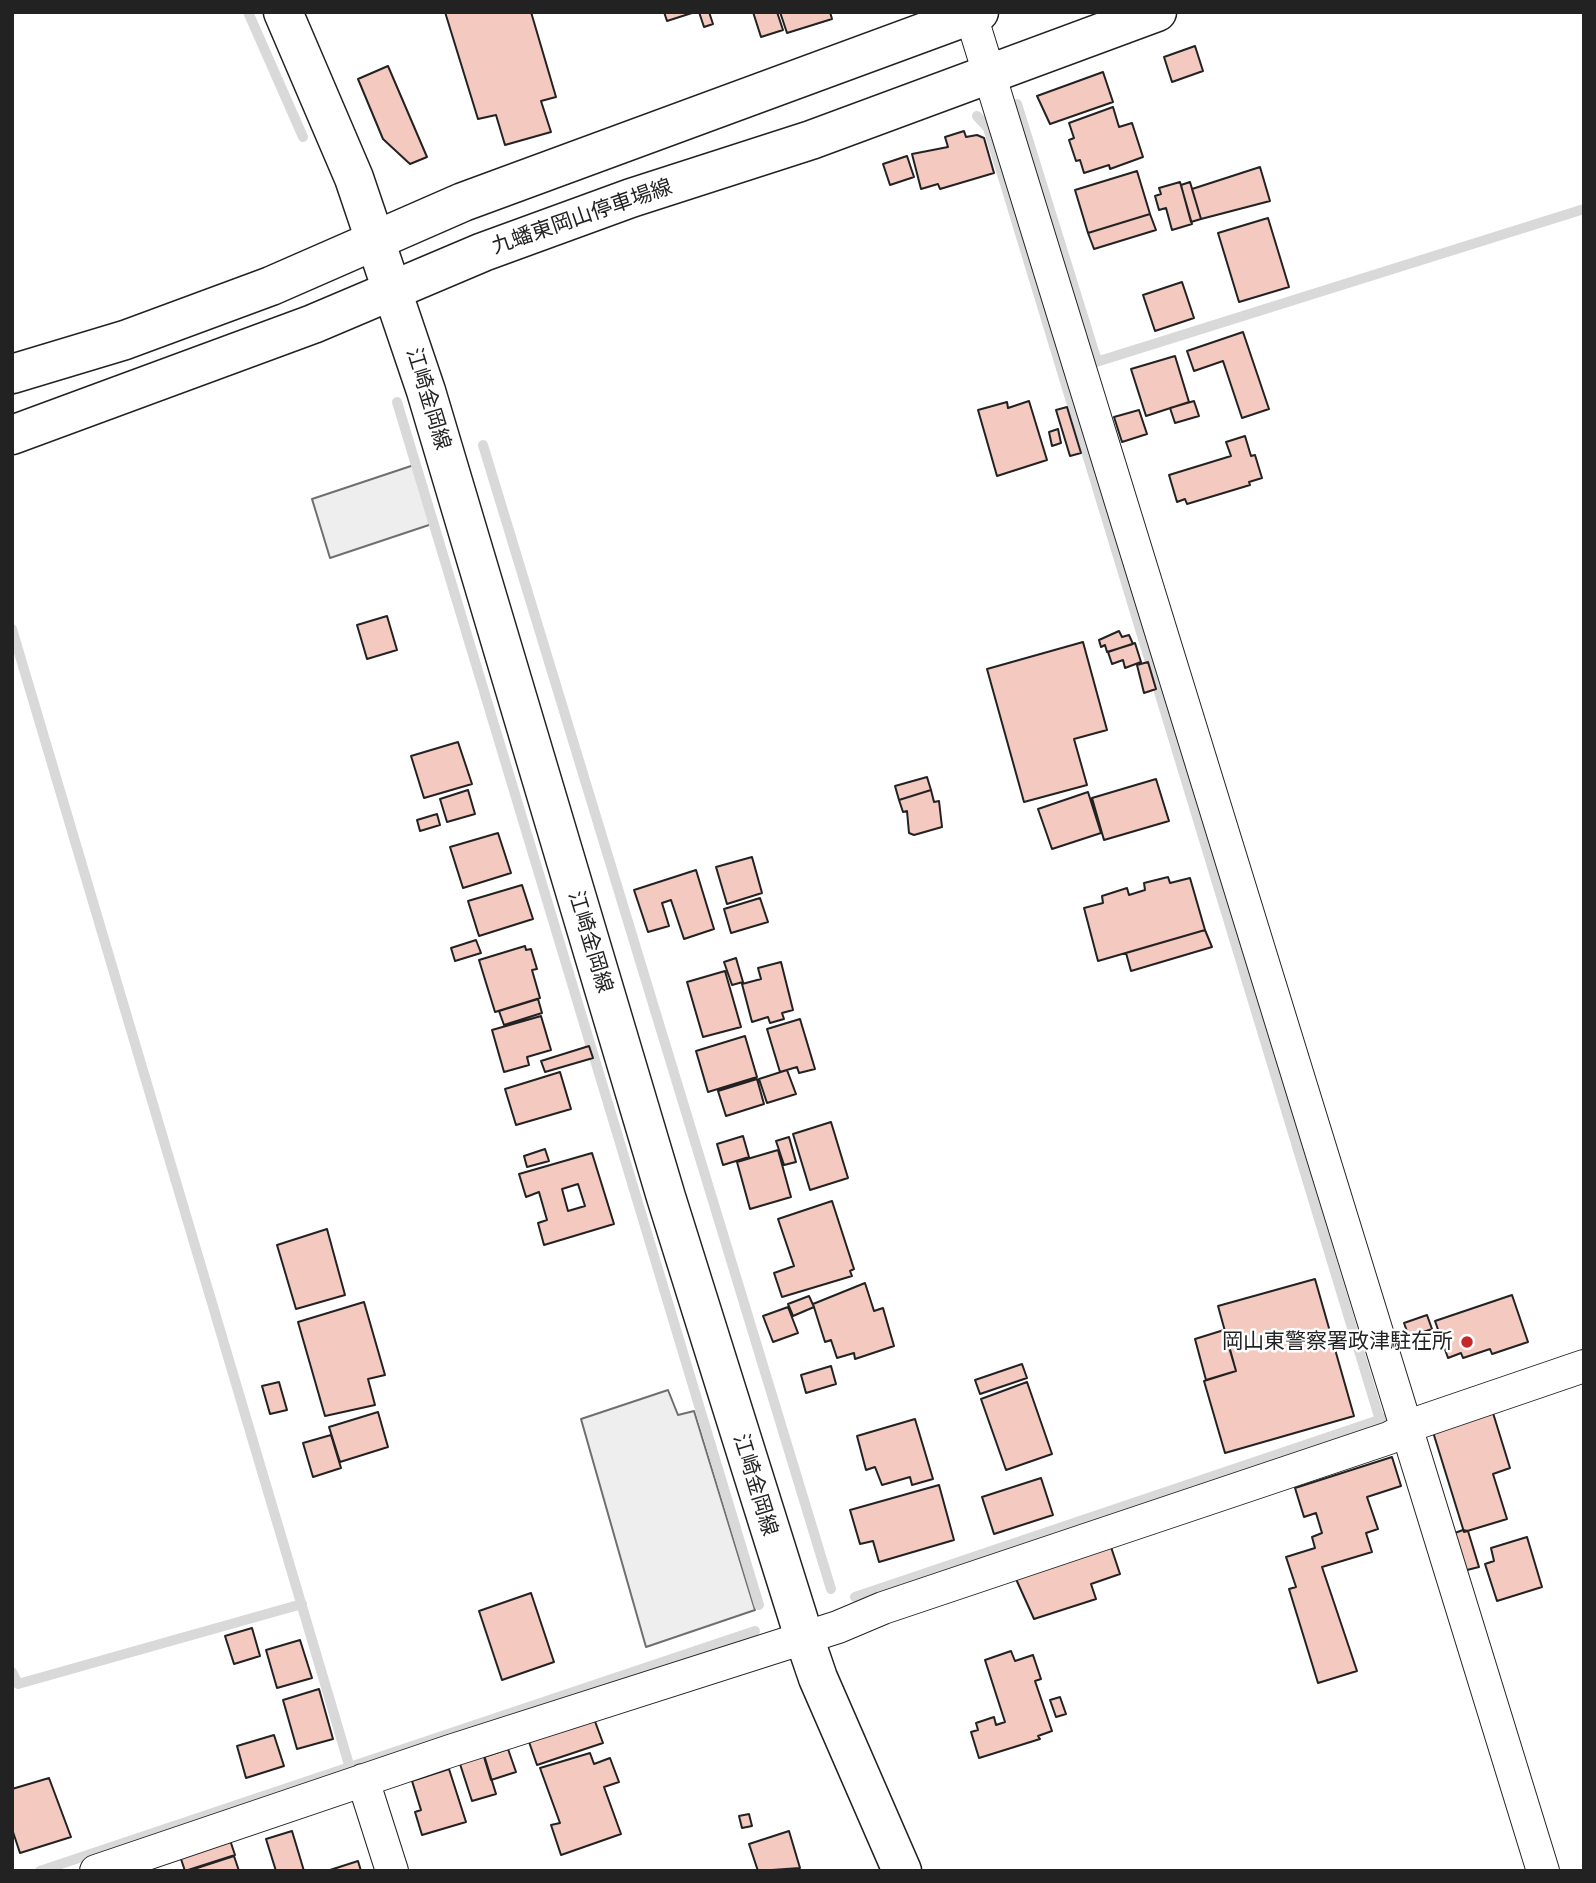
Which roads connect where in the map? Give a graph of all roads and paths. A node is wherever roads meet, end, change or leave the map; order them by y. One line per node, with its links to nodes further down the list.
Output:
1 (283, 12): 5 (main road, 江崎金岡線)
2 (1157, 12): 4 (main road, 九蟠東岡山停車場線)
3 (973, 13): 4 (street); 5 (main road)
4 (990, 73): 6 (main road, 九蟠東岡山停車場線); 10 (street)
5 (376, 239): 6 (main road, 江崎金岡線); 7 (main road)
6 (393, 290): 8 (main road, 九蟠東岡山停車場線); 11 (main road, 江崎金岡線)
7 (12, 374)
8 (12, 435)
9 (1584, 1366): 10 (street)
10 (1405, 1429): 11 (street); 16 (street)
11 (804, 1637): 12 (street); 15 (main road, 江崎金岡線)
12 (363, 1780): 13 (street); 14 (street)
13 (96, 1871)
14 (392, 1871)
15 (902, 1871)
16 (1543, 1871)

